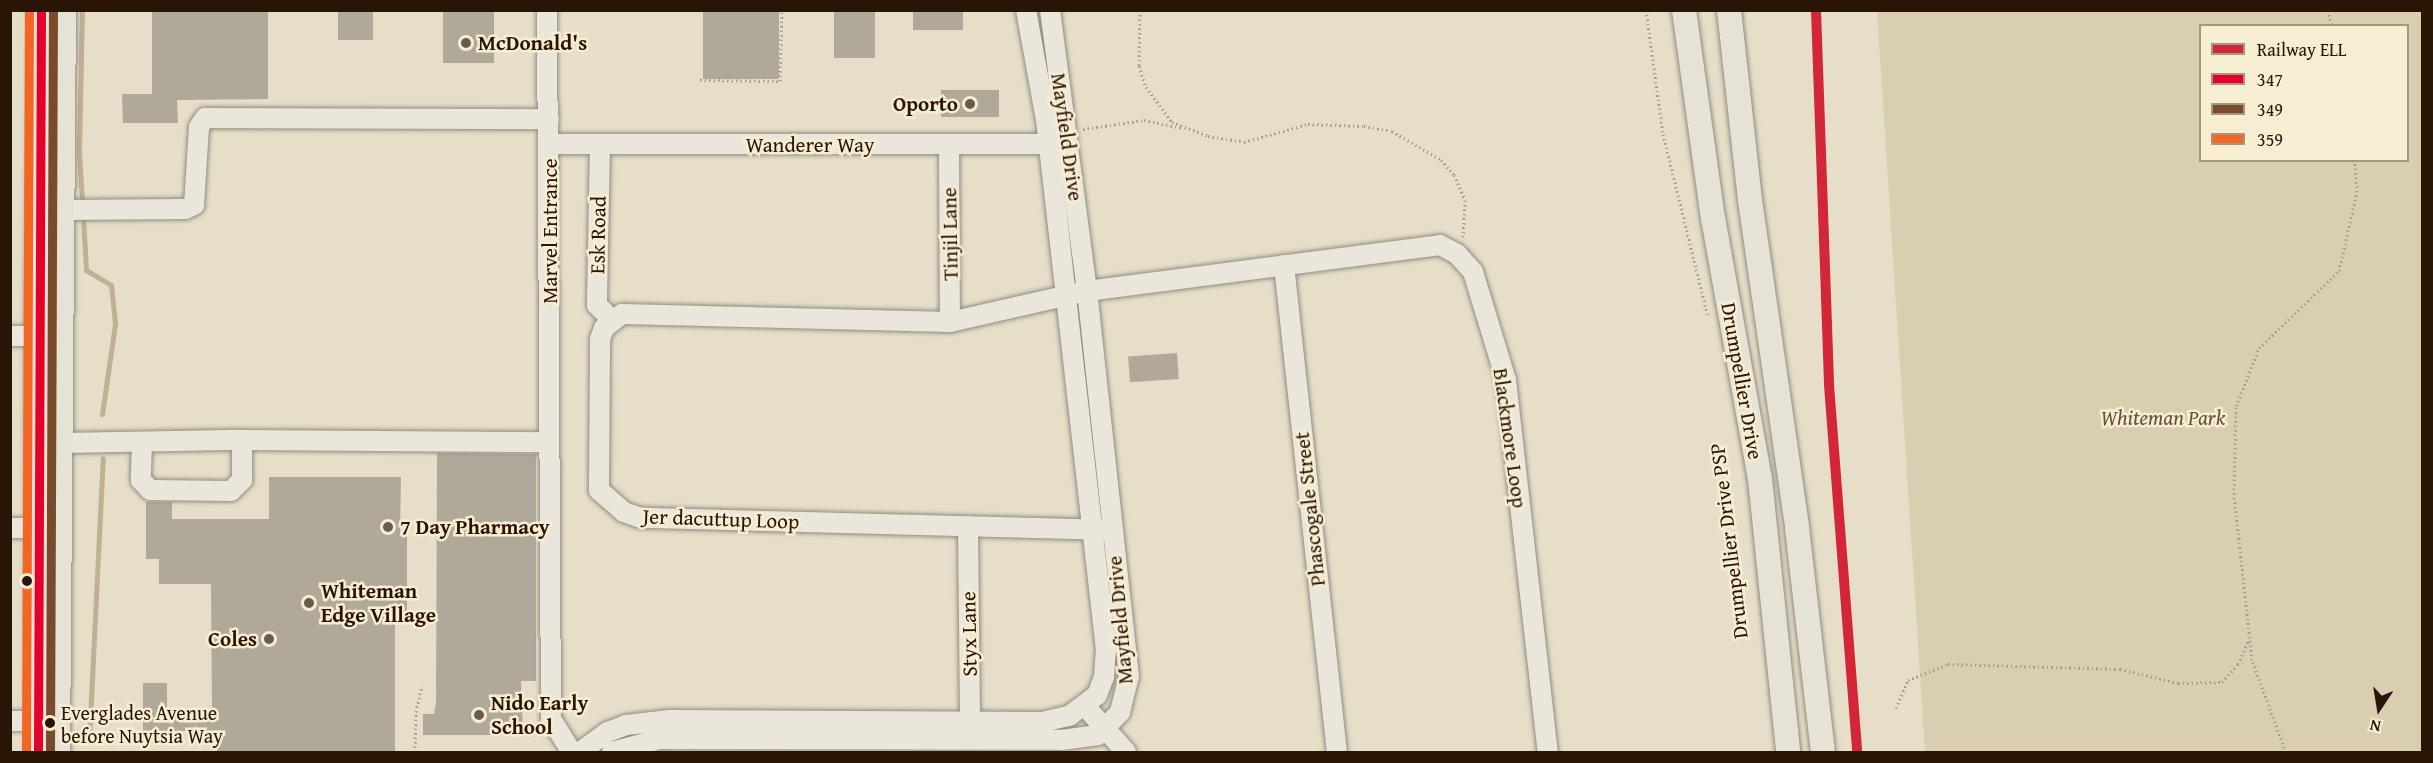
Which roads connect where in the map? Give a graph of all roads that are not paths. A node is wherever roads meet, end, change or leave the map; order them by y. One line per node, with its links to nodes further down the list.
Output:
1 (41, 10): 21 (main road)
2 (64, 10): 14 (main road)
3 (1026, 10): 10 (street, Mayfield Drive)
4 (1050, 10): 11 (street, Mayfield Drive)
5 (1684, 10): 43 (main road, Drumpellier Drive)
6 (1729, 10): 44 (main road, Drumpellier Drive)
7 (545, 13): 8 (street, Marvel Entrance)
8 (549, 119): 9 (street, Marvel Entrance); 14 (street)
9 (550, 144): 12 (street, Wanderer Way); 23 (street, Marvel Entrance)
10 (1048, 144): 11 (street, Wanderer Way); 13 (street, Wanderer Way); 17 (street, Mayfield Drive)
11 (1069, 144): 16 (street, Mayfield Drive)
12 (600, 145): 13 (street, Wanderer Way); 18 (street, Esk Road)
13 (949, 146): 19 (street, Tinjil Lane)
14 (75, 210): 24 (main road)
15 (1284, 265): 16 (street, Blackmore Loop); 41 (street, Phascogale Street); 42 (street, Blackmore Loop)
16 (1088, 291): 17 (street); 29 (street, Mayfield Drive)
17 (1066, 296): 19 (street); 29 (street, Mayfield Drive)
18 (611, 320): 19 (street); 26 (street, Jer dacuttup Loop)
19 (951, 322)
20 (10, 336): 21 (street)
21 (37, 336): 28 (main road)
22 (243, 440): 23 (street); 25 (street); 25 (street)
23 (549, 442): 37 (street, Marvel Entrance)
24 (62, 443): 25 (street); 36 (main road)
25 (142, 443)
26 (968, 526): 29 (street, Jer dacuttup Loop); 34 (street, Styx Lane)
27 (10, 528): 28 (street)
28 (39, 528): 32 (main road)
29 (1102, 530): 30 (street, Mayfield Drive); 33 (street, Mayfield Drive)
30 (1085, 706): 33 (street); 34 (street, Mayfield Drive)
31 (10, 721): 32 (street)
32 (38, 721): 35 (main road)
33 (1106, 728): 34 (street, Mayfield Drive); 40 (street)
34 (970, 731): 38 (street, Mayfield Drive); 39 (street, Mayfield Drive)
35 (38, 753)
36 (58, 753)
37 (572, 753)
38 (580, 753)
39 (612, 753)
40 (1126, 753)
41 (1337, 753)
42 (1548, 753)
43 (1788, 753)
44 (1822, 753)

